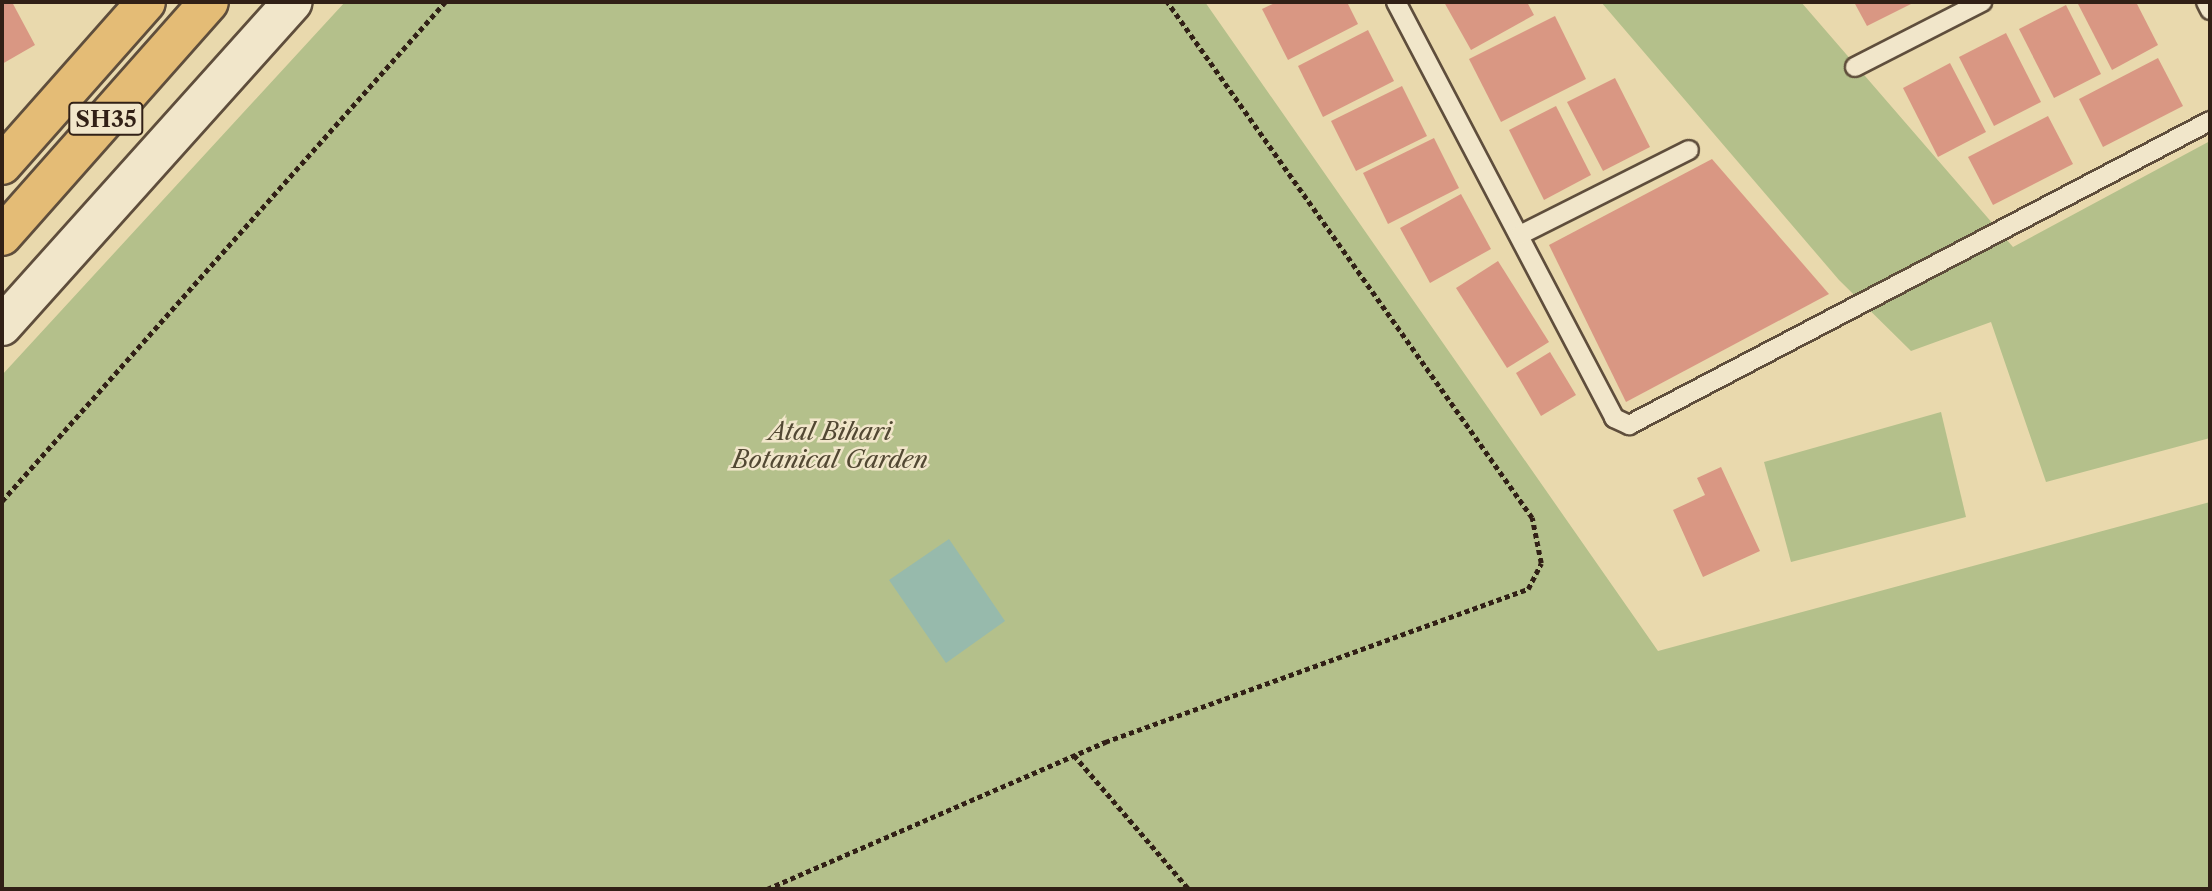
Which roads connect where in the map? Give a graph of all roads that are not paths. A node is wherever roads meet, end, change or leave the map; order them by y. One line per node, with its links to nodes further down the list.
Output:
1 (146, 2): 11 (main road, SH35)
2 (209, 2): 13 (main road, SH35)
3 (293, 2): 14 (street)
4 (1396, 2): 12 (lane)
5 (1982, 2): 8 (lane)
6 (2206, 2): 7 (lane)
7 (2210, 10)
8 (1854, 67)
9 (2210, 121): 12 (lane)
10 (1689, 150): 12 (lane)
11 (2, 165)
12 (1520, 235)
13 (2, 236)
14 (2, 327)

